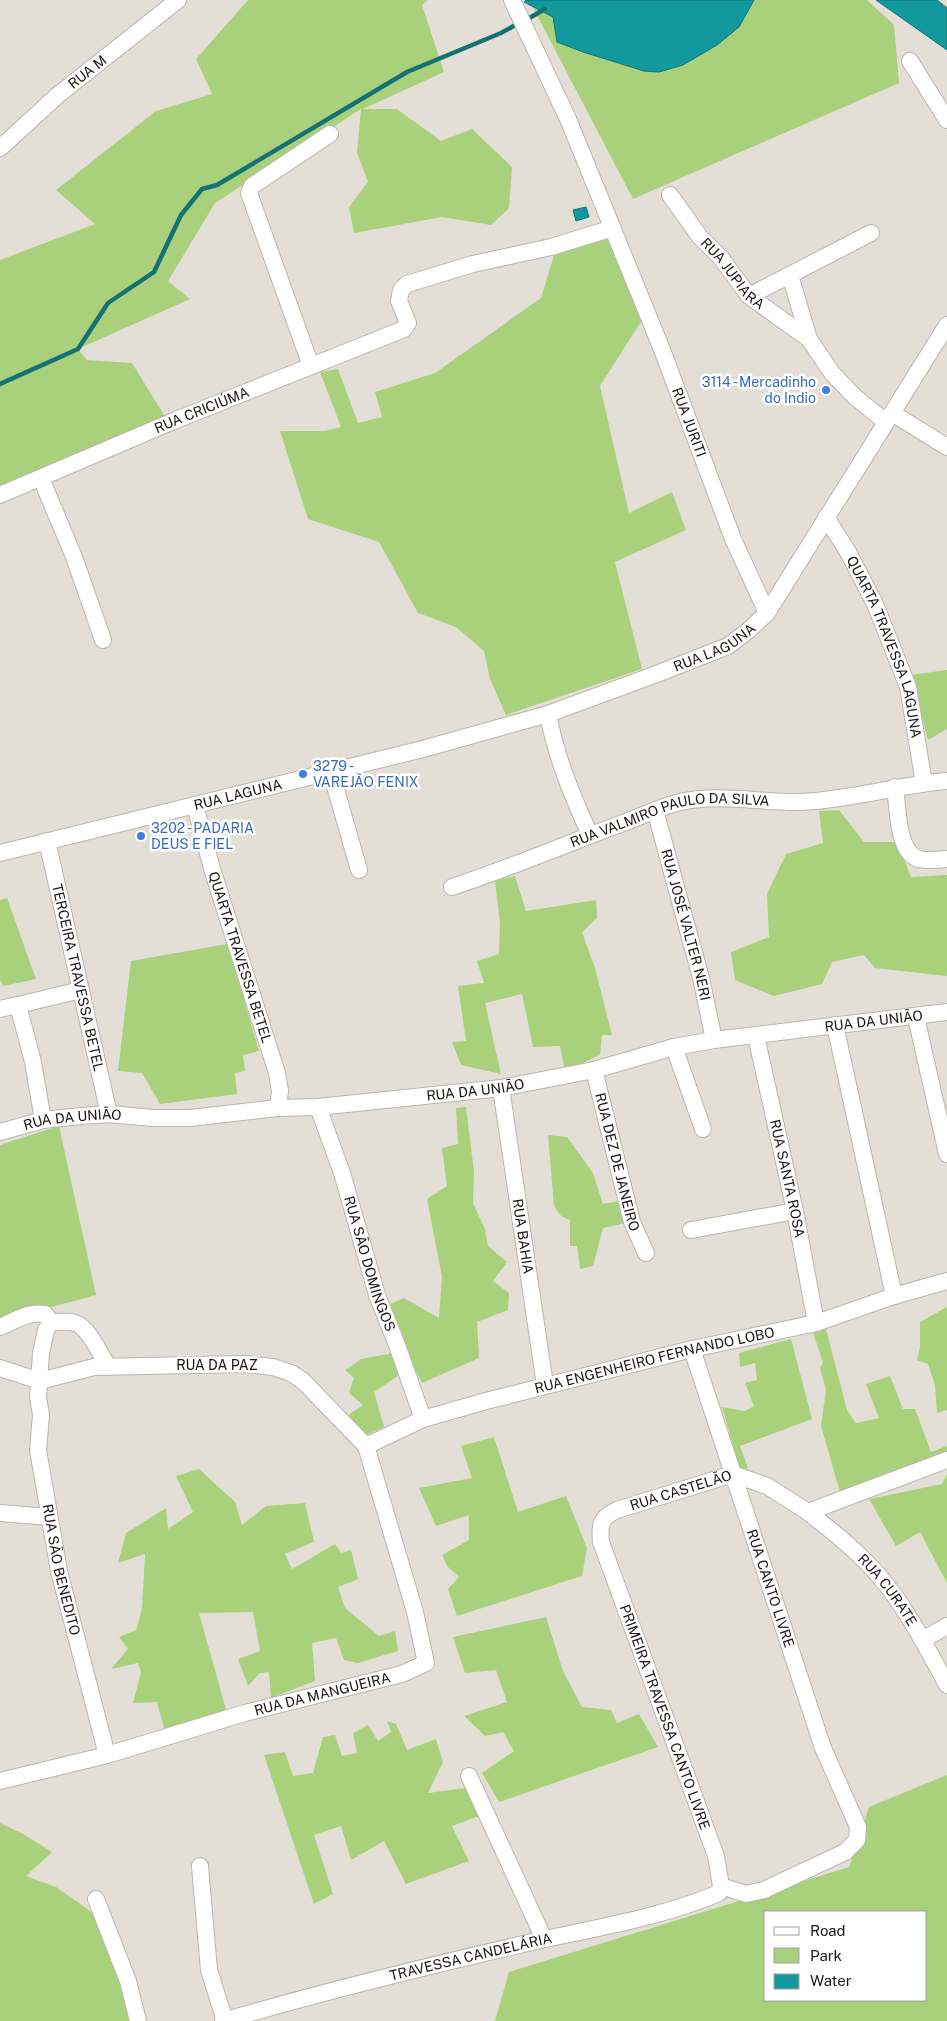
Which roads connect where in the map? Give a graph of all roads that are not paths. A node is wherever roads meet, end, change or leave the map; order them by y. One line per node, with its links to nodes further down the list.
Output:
1 (178, 0): 6 (street, RUA M)
2 (513, 3): 8 (street, RUA JURITI)
3 (910, 61): 4 (street)
4 (947, 120)
5 (330, 134): 14 (street)
6 (0, 148)
7 (670, 195): 11 (street, RUA JUPIARA)
8 (613, 228): 14 (street, RUA CRICIÚMA); 20 (street, RUA JURITI)
9 (871, 233): 10 (street)
10 (790, 274): 11 (street); 13 (street, RUA JUPIARA)
11 (749, 296): 13 (street, RUA JUPIARA)
12 (947, 325): 15 (street, RUA LAGUNA)
13 (809, 339): 15 (street, RUA JUPIARA)
14 (311, 366): 17 (street, RUA CRICIÚMA)
15 (889, 418): 16 (street, RUA JUPIARA); 19 (street, RUA LAGUNA)
16 (947, 447)
17 (41, 478): 18 (street, RUA CRICIÚMA); 21 (street)
18 (0, 495)
19 (826, 517): 20 (street, RUA LAGUNA); 25 (street, QUARTA TRAVESSA LAGUNA)
20 (767, 613): 22 (street, RUA LAGUNA)
21 (104, 640)
22 (548, 714): 23 (street, RUA LAGUNA); 29 (street)
23 (332, 772): 27 (street, RUA LAGUNA); 33 (street)
24 (947, 781): 25 (street, RUA VALMIRO PAULO DA SILVA)
25 (924, 783): 26 (street, RUA VALMIRO PAULO DA SILVA)
26 (895, 787): 28 (street, RUA VALMIRO PAULO DA SILVA); 32 (street)
27 (194, 806): 30 (street, RUA LAGUNA); 47 (street, QUARTA TRAVESSA BETEL)
28 (655, 810): 29 (street, RUA VALMIRO PAULO DA SILVA); 42 (street, RUA JOSÉ VALTER NERI)
29 (590, 835): 34 (street, RUA VALMIRO PAULO DA SILVA)
30 (48, 840): 31 (street, RUA LAGUNA); 35 (street, TERCEIRA TRAVESSA BETEL)
31 (0, 853)
32 (947, 859)
33 (359, 870)
34 (452, 887)
35 (81, 990): 36 (street); 48 (street, TERCEIRA TRAVESSA BETEL)
36 (18, 1005): 37 (street); 49 (street)
37 (0, 1009)
38 (947, 1012): 39 (street, RUA DA UNIÃO)
39 (916, 1017): 40 (street, RUA DA UNIÃO); 52 (street)
40 (834, 1025): 41 (street, RUA DA UNIÃO); 57 (street)
41 (756, 1036): 42 (street, RUA DA UNIÃO); 53 (street, RUA SANTA ROSA)
42 (714, 1040): 43 (street, RUA DA UNIÃO)
43 (674, 1047): 44 (street, RUA DA UNIÃO); 50 (street)
44 (594, 1070): 45 (street, RUA DA UNIÃO); 55 (street, RUA DEZ DE JANEIRO)
45 (501, 1088): 46 (street, RUA DA UNIÃO); 65 (street, RUA BAHIA)
46 (318, 1107): 47 (street, RUA DA UNIÃO); 66 (street, RUA SÃO DOMINGOS)
47 (278, 1108): 48 (street, RUA DA UNIÃO)
48 (109, 1114): 49 (street, RUA DA UNIÃO)
49 (43, 1120): 51 (street, RUA DA UNIÃO)
50 (703, 1128)
51 (0, 1132)
52 (947, 1154)
53 (795, 1211): 54 (street); 59 (street, RUA SANTA ROSA)
54 (691, 1230)
55 (646, 1253)
56 (947, 1281): 57 (street, RUA ENGENHEIRO FERNANDO LOBO)
57 (894, 1296): 59 (street, RUA ENGENHEIRO FERNANDO LOBO)
58 (50, 1322): 60 (street); 62 (street); 64 (street, RUA SÃO BENEDITO)
59 (816, 1323): 61 (street, RUA ENGENHEIRO FERNANDO LOBO)
60 (0, 1327)
61 (692, 1349): 65 (street, RUA ENGENHEIRO FERNANDO LOBO); 69 (street, RUA CANTO LIVRE)
62 (108, 1367): 64 (street, RUA DA PAZ); 67 (street, RUA DA PAZ)
63 (0, 1368): 64 (street)
64 (40, 1380): 72 (street, RUA SÃO BENEDITO)
65 (545, 1385): 66 (street, RUA ENGENHEIRO FERNANDO LOBO)
66 (423, 1419): 67 (street, RUA ENGENHEIRO FERNANDO LOBO)
67 (366, 1446): 77 (street, RUA DA MANGUEIRA)
68 (947, 1460): 70 (street)
69 (733, 1474): 70 (street, RUA CASTELÃO); 73 (street, RUA CASTELÃO); 81 (street, RUA CANTO LIVRE)
70 (808, 1512): 75 (street, RUA CURATE)
71 (0, 1513): 72 (street)
72 (48, 1517): 77 (street, RUA SÃO BENEDITO)
73 (601, 1542): 81 (street, PRIMEIRA TRAVESSA CANTO LIVRE)
74 (947, 1626): 75 (street)
75 (922, 1640): 76 (street, RUA CURATE)
76 (947, 1685)
77 (107, 1755): 79 (street, RUA DA MANGUEIRA)
78 (469, 1776): 83 (street)
79 (0, 1781)
80 (200, 1866): 85 (street)
81 (720, 1890): 83 (street, TRAVESSA CANDELÁRIA)
82 (96, 1899): 84 (street)
83 (544, 1939): 85 (street, TRAVESSA CANDELÁRIA)
84 (138, 2021)
85 (224, 2021)

